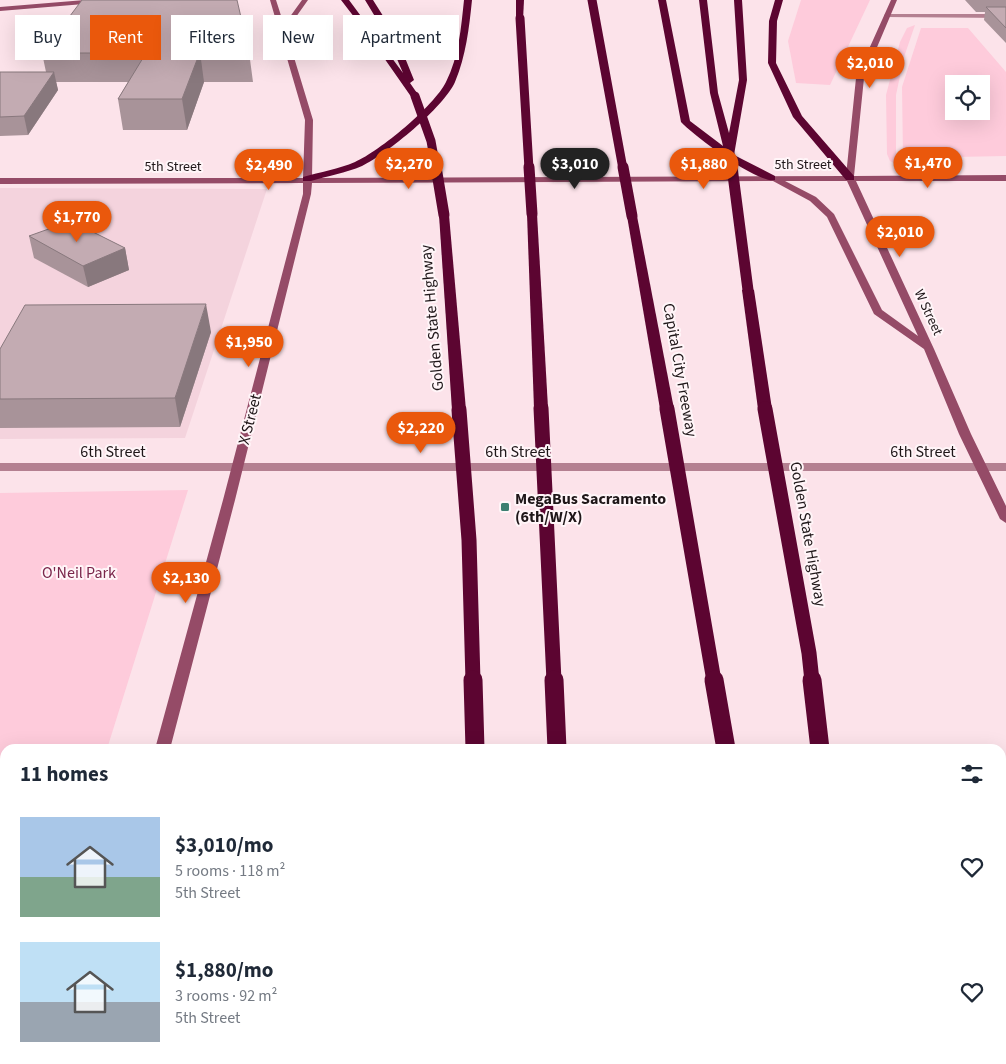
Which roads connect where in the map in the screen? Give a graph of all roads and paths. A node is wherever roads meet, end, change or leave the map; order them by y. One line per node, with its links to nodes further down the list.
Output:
1 (108, 0): 14 (main road)
2 (273, 0): 15 (main road, X Street)
3 (305, 0): 16 (main road)
4 (345, 0): 20 (highway, Golden State Highway)
5 (369, 0): 20 (highway)
6 (468, 0): 25 (highway)
7 (520, 0): 35 (highway, bridge)
8 (592, 0): 36 (highway, Capital City Freeway, bridge)
9 (660, 0): 22 (highway)
10 (703, 0): 21 (highway)
11 (738, 0): 21 (highway, Golden State Highway)
12 (780, 0): 23 (highway)
13 (894, 0): 17 (main road)
14 (0, 9)
15 (278, 15)
16 (294, 15)
17 (886, 16): 18 (street); 23 (main road)
18 (1006, 16)
19 (290, 60): 25 (main road, X Street)
20 (415, 96): 34 (highway, Golden State Highway, bridge)
21 (730, 154): 37 (highway, Golden State Highway, bridge)
22 (771, 178): 23 (main road, 5th Street); 25 (main road, 5th Street); 27 (main road)
23 (850, 178): 24 (main road, 5th Street); 27 (main road, W Street)
24 (1006, 178)
25 (307, 179): 26 (main road, 5th Street); 29 (main road, X Street)
26 (0, 181)
27 (929, 349): 30 (main road, W Street)
28 (0, 467): 29 (street, 6th Street)
29 (237, 467): 30 (street, 6th Street); 33 (main road, X Street)
30 (981, 467): 31 (street, 6th Street); 32 (main road, W Street)
31 (1006, 467)
32 (1006, 519)
33 (163, 744)
34 (474, 744)
35 (557, 744)
36 (725, 744)
37 (819, 744)

